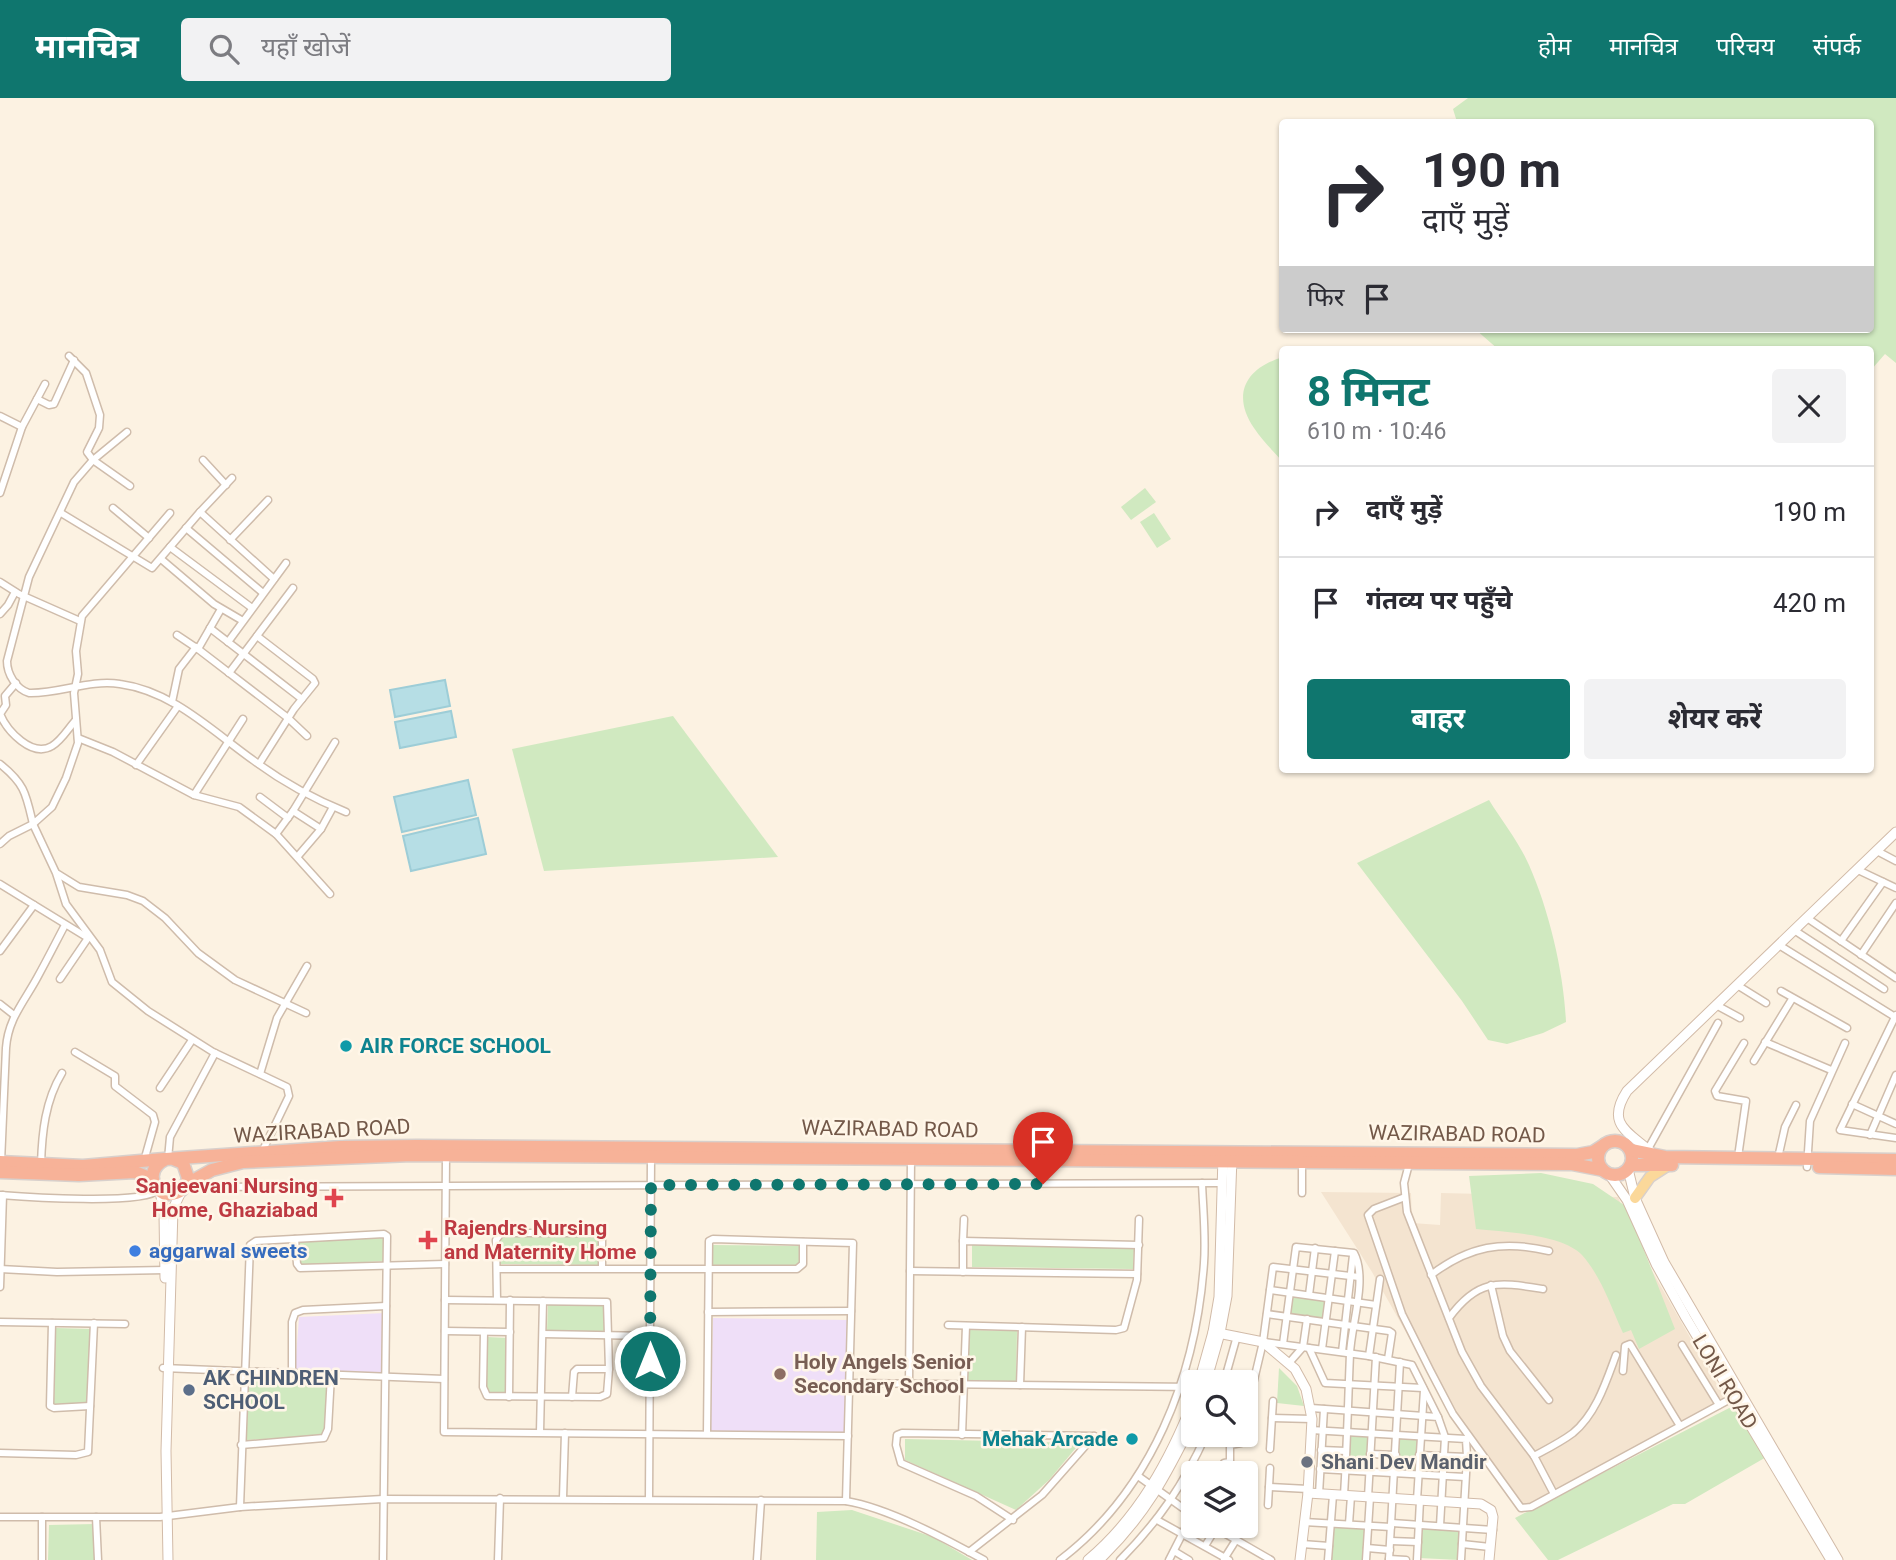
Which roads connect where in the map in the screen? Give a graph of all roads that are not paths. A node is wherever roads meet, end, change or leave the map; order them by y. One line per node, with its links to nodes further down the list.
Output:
1 (45, 384): 2 (street)
2 (37, 399): 4 (street); 6 (street)
3 (0, 416): 4 (street)
4 (22, 427): 11 (street)
5 (127, 432): 6 (street)
6 (93, 460): 10 (street); 15 (street)
7 (203, 460): 9 (street)
8 (232, 478): 9 (street)
9 (226, 485): 14 (street)
10 (130, 486)
11 (0, 493)
12 (268, 500): 19 (street)
13 (113, 508): 18 (street)
14 (200, 512): 17 (street); 19 (street)
15 (61, 513): 21 (street); 29 (street)
16 (170, 513): 18 (street)
17 (186, 528): 20 (street); 28 (street)
18 (149, 538): 21 (street)
19 (230, 540): 24 (street)
20 (170, 547): 22 (street); 31 (street)
21 (133, 557): 22 (street); 33 (street)
22 (160, 559): 30 (street)
23 (286, 563): 24 (street)
24 (274, 579): 28 (street)
25 (0, 582): 27 (street)
26 (293, 588): 37 (street)
27 (15, 592): 29 (street); 32 (street)
28 (263, 593): 31 (street)
29 (23, 596): 33 (street); 42 (street)
30 (220, 608): 34 (street); 35 (street)
31 (252, 608): 34 (street)
32 (0, 614)
33 (80, 621): 43 (street)
34 (243, 621): 38 (street)
35 (210, 628): 38 (street); 39 (street)
36 (177, 635): 39 (street)
37 (257, 636): 40 (street); 44 (street)
38 (228, 642): 40 (street)
39 (197, 648): 41 (street); 45 (street)
40 (243, 654): 41 (street); 44 (street)
41 (229, 673): 46 (street)
42 (16, 683): 43 (street); 48 (street)
43 (75, 688): 45 (street); 48 (street)
44 (302, 699): 46 (street)
45 (175, 704): 51 (street); 55 (street)
46 (288, 718): 49 (street); 54 (street)
47 (243, 719): 51 (street)
48 (75, 722): 50 (street)
49 (307, 736)
50 (78, 738): 55 (street); 63 (street)
51 (230, 742): 54 (street); 57 (street)
52 (335, 742): 56 (street)
53 (0, 764): 63 (street)
54 (258, 764): 56 (street)
55 (136, 765): 57 (street)
56 (305, 791): 59 (street); 60 (street)
57 (194, 795): 65 (street)
58 (260, 797): 62 (street)
59 (333, 807): 61 (street); 64 (street)
60 (293, 811): 62 (street); 64 (street)
61 (346, 813)
62 (288, 818): 65 (street)
63 (33, 824): 67 (street); 72 (street)
64 (321, 829): 69 (street)
65 (276, 834): 69 (street)
66 (1895, 835): 68 (street)
67 (0, 844)
68 (1877, 851): 70 (street); 71 (street)
69 (298, 856): 76 (street)
70 (1896, 861)
71 (1858, 870): 73 (street); 79 (street)
72 (56, 873): 82 (street); 96 (street)
73 (1882, 882): 75 (street); 83 (street)
74 (0, 884): 78 (street)
75 (1896, 888)
76 (330, 894)
77 (1896, 903): 86 (street)
78 (33, 905): 80 (street); 85 (street)
79 (1807, 918): 81 (street); 83 (street)
80 (65, 925): 82 (street); 99 (street)
81 (1794, 930): 84 (street); 91 (street)
82 (90, 939): 89 (street); 104 (street)
83 (1841, 941): 86 (street)
84 (1779, 945): 90 (street); 100 (street)
85 (0, 951)
86 (1861, 955): 88 (street)
87 (307, 966): 96 (street)
88 (1896, 978)
89 (60, 979)
90 (1737, 985): 94 (street); 97 (street)
91 (1884, 989)
92 (1781, 991): 93 (street)
93 (1792, 999): 103 (street); 105 (street)
94 (1766, 1003)
95 (0, 1004): 99 (street)
96 (284, 1004): 98 (street); 114 (street)
97 (1716, 1005): 101 (street); 127 (street)
98 (306, 1013)
99 (14, 1015): 111 (street)
100 (1895, 1016): 117 (street)
101 (1740, 1018)
102 (1718, 1023): 127 (street)
103 (1847, 1028)
104 (192, 1040): 109 (street); 116 (street)
105 (1765, 1042): 110 (street); 112 (street)
106 (1744, 1043): 130 (street)
107 (1845, 1043): 112 (street)
108 (75, 1052): 135 (street)
109 (215, 1053): 114 (street); 132 (street)
110 (1754, 1060)
111 (3, 1067): 140 (street)
112 (1831, 1070): 138 (street)
113 (62, 1073): 139 (street)
114 (260, 1074): 126 (street)
115 (1896, 1075): 119 (street)
116 (160, 1088)
117 (1852, 1104): 119 (street); 121 (street)
118 (1796, 1105): 131 (street)
119 (1878, 1115): 120 (street); 121 (street)
120 (1896, 1124)
121 (1870, 1135): 122 (street)
122 (1896, 1138)
123 (1604, 1145): 124 (highway); 129 (highway, WAZIRABAD ROAD); 144 (highway)
124 (1630, 1150): 127 (highway); 142 (highway)
125 (651, 1151): 126 (highway, WAZIRABAD ROAD); 128 (highway, WAZIRABAD ROAD); 129 (highway, WAZIRABAD ROAD); 133 (highway, WAZIRABAD ROAD); 148 (street)
126 (261, 1152): 132 (highway, WAZIRABAD ROAD)
127 (1652, 1152): 130 (highway)
128 (446, 1155): 149 (street); 150 (highway, WAZIRABAD ROAD)
129 (1228, 1156): 133 (highway, WAZIRABAD ROAD); 136 (highway, WAZIRABAD ROAD); 146 (street); 220 (street)
130 (1738, 1158): 131 (highway)
131 (1778, 1158): 138 (highway)
132 (169, 1159): 135 (highway, WAZIRABAD ROAD); 150 (highway); 151 (highway)
133 (911, 1159): 147 (street)
134 (1896, 1160): 138 (highway)
135 (144, 1161): 139 (highway, WAZIRABAD ROAD)
136 (1302, 1161): 137 (highway, WAZIRABAD ROAD); 152 (street)
137 (1409, 1162): 144 (highway, WAZIRABAD ROAD); 154 (street)
138 (1808, 1163): 141 (highway); 143 (highway)
139 (41, 1164): 140 (highway, WAZIRABAD ROAD)
140 (0, 1165): 151 (highway)
141 (1669, 1165): 142 (highway); 155 (main road)
142 (1629, 1167): 144 (highway); 155 (street)
143 (1896, 1169)
144 (1606, 1172): 155 (street)
145 (1202, 1183): 146 (street); 147 (street); 255 (street)
146 (1223, 1183): 220 (street)
147 (911, 1184): 148 (street); 175 (street)
148 (651, 1185): 149 (street); 171 (street)
149 (446, 1186): 150 (street); 166 (street)
150 (185, 1187): 151 (highway); 237 (street)
151 (157, 1189): 153 (street); 173 (street)
152 (1302, 1193)
153 (2, 1195): 169 (street)
154 (1405, 1197): 180 (street); 316 (street)
155 (1634, 1201): 199 (street, LONI ROAD)
156 (964, 1219): 159 (street)
157 (1139, 1219): 161 (street)
158 (295, 1239): 167 (street); 167 (street); 243 (street)
159 (963, 1241): 161 (street); 177 (street)
160 (803, 1242): 174 (street); 174 (street); 200 (street)
161 (1139, 1245): 178 (street)
162 (1315, 1248): 163 (street); 172 (street); 176 (street)
163 (1335, 1251): 165 (street); 179 (street)
164 (1549, 1251): 180 (street)
165 (1354, 1253): 181 (street); 182 (street)
166 (445, 1264): 167 (street); 191 (street)
167 (387, 1265): 198 (street)
168 (602, 1268): 170 (street); 170 (street); 171 (street)
169 (0, 1269): 173 (street); 185 (street)
170 (496, 1269): 192 (street)
171 (650, 1269): 174 (street); 223 (street)
172 (1293, 1269): 176 (street); 187 (street); 188 (street)
173 (166, 1270): 237 (street)
174 (707, 1270): 201 (street)
175 (910, 1271): 177 (street); 250 (street)
176 (1312, 1271): 179 (street); 189 (street)
177 (963, 1272): 178 (street)
178 (1137, 1274): 215 (street)
179 (1332, 1274): 181 (street); 190 (street)
180 (1431, 1275): 204 (street)
181 (1351, 1276): 182 (street); 195 (street)
182 (1359, 1277): 196 (street)
183 (1380, 1279): 197 (street)
184 (1491, 1286): 186 (street); 204 (street); 262 (street)
185 (0, 1287)
186 (1543, 1289)
187 (1270, 1290): 188 (street); 202 (street)
188 (1289, 1293): 189 (street); 203 (street)
189 (1309, 1296): 190 (street)
190 (1329, 1298): 195 (street); 207 (street)
191 (445, 1300): 192 (street); 217 (street)
192 (497, 1300): 193 (street)
193 (509, 1300): 194 (street); 219 (street)
194 (543, 1301): 221 (street); 222 (street)
195 (1348, 1301): 196 (street); 211 (street)
196 (1356, 1302): 197 (street); 214 (street)
197 (1376, 1305): 216 (street)
198 (386, 1306): 245 (street); 247 (street)
199 (1686, 1310): 261 (street, LONI ROAD); 392 (street, LONI ROAD)
200 (851, 1311): 201 (street); 249 (street)
201 (708, 1312): 283 (street)
202 (1267, 1314): 203 (street); 225 (street)
203 (1286, 1316): 205 (street); 226 (street)
204 (1449, 1318): 300 (street)
205 (1307, 1319): 207 (street); 228 (street)
206 (0, 1322): 208 (street)
207 (1326, 1322): 211 (street); 229 (street)
208 (51, 1323): 209 (street); 265 (street)
209 (94, 1323): 210 (street); 265 (street)
210 (125, 1324)
211 (1345, 1324): 214 (street); 230 (street)
212 (948, 1325): 213 (street)
213 (966, 1326): 215 (street); 251 (street)
214 (1353, 1326): 216 (street); 231 (street)
215 (1022, 1327): 252 (street)
216 (1373, 1328): 233 (street); 234 (street)
217 (445, 1331): 218 (street); 248 (street)
218 (484, 1332): 219 (street); 258 (street)
219 (510, 1332): 258 (street)
220 (1216, 1333): 224 (street); 239 (street); 240 (street)
221 (542, 1334): 222 (street); 259 (street)
222 (609, 1335): 223 (street); 238 (street)
223 (650, 1336): 282 (street)
224 (1237, 1336): 225 (street); 241 (street)
225 (1262, 1342): 226 (street); 236 (street); 242 (street)
226 (1283, 1344): 228 (street)
227 (1682, 1345): 264 (street)
228 (1306, 1347): 229 (street); 236 (street); 253 (street)
229 (1322, 1349): 230 (street)
230 (1342, 1352): 231 (street)
231 (1350, 1353): 233 (street); 253 (street)
232 (1616, 1355): 300 (street)
233 (1372, 1356): 234 (street); 254 (street)
234 (1388, 1359): 235 (street)
235 (1400, 1362): 256 (street); 257 (street)
236 (1289, 1363): 266 (street)
237 (166, 1368): 243 (street); 333 (street)
238 (609, 1369): 260 (street); 260 (street)
239 (1203, 1370)
240 (1208, 1370)
241 (1227, 1370)
242 (1256, 1370)
243 (244, 1371): 245 (street); 290 (street)
244 (1623, 1371): 275 (street)
245 (292, 1373): 246 (street)
246 (331, 1375): 247 (street); 290 (street)
247 (385, 1377): 248 (street); 322 (street)
248 (444, 1379): 278 (street)
249 (849, 1383): 250 (street); 286 (street)
250 (909, 1384): 251 (street)
251 (965, 1385): 252 (street); 284 (street)
252 (1020, 1385): 255 (street)
253 (1350, 1385): 254 (street); 268 (street)
254 (1374, 1386): 256 (street); 269 (street)
255 (1180, 1387): 308 (street)
256 (1399, 1388): 257 (street); 270 (street)
257 (1424, 1389): 271 (street); 272 (street)
258 (509, 1397): 259 (street)
259 (540, 1397): 260 (street); 278 (street)
260 (572, 1397)
261 (1734, 1397): 264 (street); 391 (street, LONI ROAD)
262 (1549, 1400)
263 (1273, 1401): 273 (street)
264 (1719, 1405): 275 (street)
265 (90, 1406): 295 (street)
266 (1311, 1408): 267 (street); 274 (street)
267 (1324, 1409): 268 (street); 277 (street)
268 (1349, 1410): 269 (street); 279 (street)
269 (1373, 1412): 270 (street); 281 (street)
270 (1398, 1413): 271 (street); 285 (street)
271 (1422, 1415): 272 (street); 287 (street)
272 (1438, 1417): 288 (street)
273 (1272, 1418): 274 (street); 292 (street)
274 (1311, 1425): 277 (street); 313 (street)
275 (1680, 1426): 316 (street)
276 (1181, 1428): 312 (street)
277 (1323, 1430): 279 (street); 293 (street)
278 (540, 1432): 280 (street)
279 (1348, 1432): 281 (street); 294 (street)
280 (565, 1433): 282 (street); 320 (street)
281 (1371, 1433): 285 (street); 296 (street)
282 (650, 1434): 283 (street); 323 (street)
283 (707, 1434): 286 (street)
284 (962, 1435): 337 (street); 337 (street)
285 (1397, 1435): 287 (street); 297 (street)
286 (848, 1436): 326 (street)
287 (1420, 1436): 288 (street); 298 (street)
288 (1445, 1437): 299 (street); 301 (street)
289 (1181, 1442): 312 (street)
290 (241, 1445): 331 (street)
291 (1200, 1447): 327 (street)
292 (1270, 1449)
293 (1321, 1450): 294 (street); 303 (street)
294 (1346, 1451): 304 (street)
295 (0, 1453)
296 (1370, 1454): 297 (street); 305 (street)
297 (1396, 1455): 306 (street)
298 (1419, 1455): 299 (street); 307 (street)
299 (1444, 1456): 301 (street); 309 (street)
300 (1534, 1456): 316 (street)
301 (1467, 1457): 310 (street)
302 (1270, 1468): 311 (street)
303 (1320, 1469): 304 (street); 314 (street)
304 (1345, 1471): 305 (street); 317 (street)
305 (1369, 1472): 306 (street); 318 (street)
306 (1395, 1474): 307 (street); 321 (street)
307 (1418, 1475): 309 (street); 325 (street)
308 (1138, 1476): 312 (street); 375 (street)
309 (1443, 1476): 310 (street); 328 (street)
310 (1465, 1476): 329 (street)
311 (1269, 1487): 313 (street); 330 (street)
312 (1154, 1489): 327 (street); 376 (street); 377 (street)
313 (1308, 1491): 314 (street); 339 (street)
314 (1319, 1494): 315 (street)
315 (1333, 1494): 317 (street); 340 (street)
316 (1554, 1494)
317 (1347, 1496): 318 (street); 341 (street)
318 (1369, 1497): 321 (street); 344 (street)
319 (500, 1498): 320 (street); 322 (street); 372 (street)
320 (563, 1498): 323 (street)
321 (1393, 1498): 325 (street); 343 (street)
322 (383, 1499): 331 (street); 371 (street)
323 (649, 1499): 324 (street)
324 (761, 1500): 326 (street); 373 (street)
325 (1419, 1500): 328 (street); 342 (street)
326 (846, 1501): 365 (street)
327 (1171, 1501): 332 (street); 338 (street)
328 (1442, 1501): 329 (street); 345 (street)
329 (1465, 1503): 346 (street); 347 (street)
330 (1268, 1505)
331 (240, 1507): 333 (street)
332 (1181, 1507)
333 (163, 1516): 336 (street); 369 (street); 370 (street)
334 (0, 1517): 335 (street)
335 (42, 1517): 336 (street); 367 (street)
336 (96, 1517): 368 (street)
337 (1013, 1520): 365 (street)
338 (1157, 1520): 348 (street); 378 (street)
339 (1304, 1522): 340 (street); 356 (street)
340 (1331, 1523): 341 (street); 359 (street)
341 (1349, 1524): 344 (street)
342 (1419, 1524): 343 (street); 345 (street); 355 (street)
343 (1392, 1525): 344 (street); 354 (street)
344 (1368, 1526): 361 (street)
345 (1440, 1526): 346 (street)
346 (1463, 1528): 347 (street); 357 (street)
347 (1493, 1530): 360 (street)
348 (1181, 1533)
349 (1181, 1536): 363 (street)
350 (1190, 1538): 358 (street)
351 (1209, 1538): 358 (street)
352 (1233, 1538): 353 (street)
353 (1236, 1540): 364 (street); 366 (street)
354 (1391, 1541): 355 (street); 362 (street)
355 (1418, 1542): 388 (street)
356 (1302, 1544): 359 (street); 383 (street)
357 (1462, 1544): 360 (street); 389 (street)
358 (1205, 1546): 366 (street)
359 (1329, 1546): 384 (street)
360 (1490, 1547): 390 (street)
361 (1367, 1548): 362 (street); 385 (street)
362 (1390, 1550): 386 (street)
363 (1174, 1551): 379 (street); 380 (street)
364 (1256, 1551): 381 (street); 382 (street)
365 (969, 1552): 374 (street)
366 (1226, 1559)
367 (42, 1560)
368 (98, 1560)
369 (162, 1560)
370 (168, 1560)
371 (383, 1560)
372 (498, 1560)
373 (757, 1560)
374 (984, 1560)
375 (1060, 1560)
376 (1088, 1560)
377 (1099, 1560)
378 (1120, 1560)
379 (1169, 1560)
380 (1189, 1560)
381 (1251, 1560)
382 (1271, 1560)
383 (1300, 1560)
384 (1328, 1560)
385 (1366, 1560)
386 (1389, 1560): 387 (street)
387 (1406, 1560)
388 (1417, 1560)
389 (1461, 1560)
390 (1489, 1560)
391 (1831, 1560)
392 (1838, 1560)

